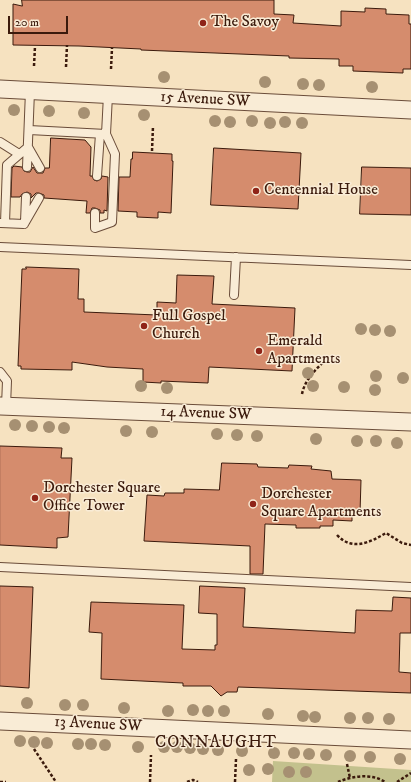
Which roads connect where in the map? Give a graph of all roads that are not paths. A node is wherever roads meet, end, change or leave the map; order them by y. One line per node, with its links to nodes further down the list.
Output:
1 (0, 89): 2 (street, 15 Avenue SW)
2 (30, 91): 3 (street, 15 Avenue SW); 5 (lane)
3 (108, 95): 4 (street, 15 Avenue SW); 6 (lane)
4 (411, 110)
5 (29, 130): 6 (lane); 8 (lane)
6 (103, 134): 12 (lane); 15 (lane)
7 (0, 142): 9 (lane)
8 (28, 146): 9 (lane); 10 (lane); 11 (lane)
9 (19, 154): 16 (lane)
10 (27, 167)
11 (40, 168)
12 (97, 176)
13 (26, 197): 17 (lane)
14 (39, 198): 17 (lane)
15 (95, 213)
16 (2, 223): 17 (lane)
17 (24, 224)
18 (0, 247): 19 (lane)
19 (236, 257): 20 (lane); 21 (lane)
20 (411, 265)
21 (234, 295)
22 (0, 372): 23 (lane)
23 (3, 406): 24 (street, 14 Avenue SW)
24 (411, 422)
25 (0, 567): 26 (lane)
26 (411, 587)
27 (0, 721): 28 (street, 13 Avenue SW)
28 (411, 740)

